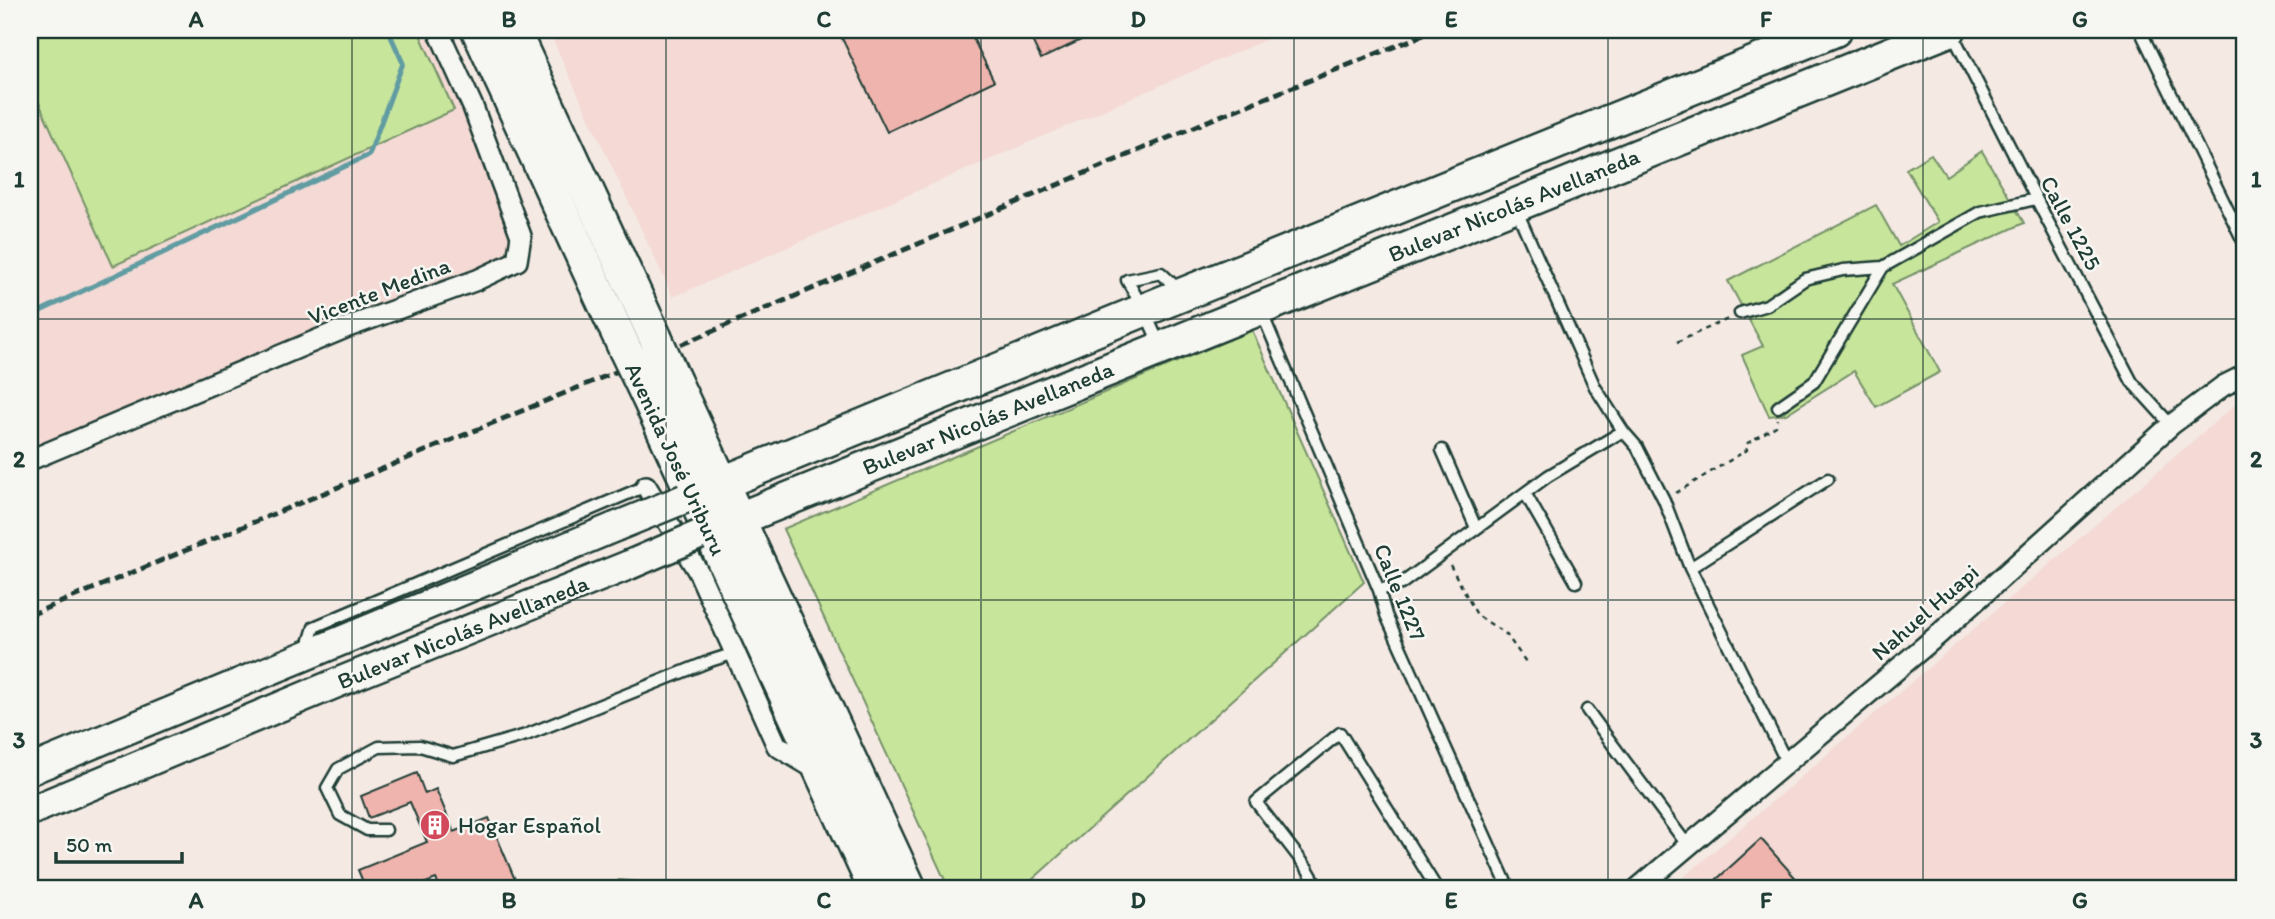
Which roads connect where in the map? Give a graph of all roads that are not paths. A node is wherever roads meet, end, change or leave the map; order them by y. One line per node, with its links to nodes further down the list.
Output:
1 (438, 30): 20 (street, Vicente Medina)
2 (478, 30): 25 (main road, Avenida José Uriburu, bridge)
3 (513, 30): 22 (main road, Avenida José Uriburu, bridge)
4 (1835, 30): 12 (main road, Bulevar Nicolás Avellaneda)
5 (1950, 30): 7 (lane, Calle 1225); 8 (main road, Bulevar Nicolás Avellaneda)
6 (2140, 30): 9 (lane)
7 (2036, 199): 10 (lane); 17 (lane, Calle 1225)
8 (1514, 205): 11 (main road, Bulevar Nicolás Avellaneda); 18 (lane)
9 (2245, 245)
10 (1883, 267): 13 (lane); 16 (lane)
11 (1260, 308): 14 (main road, Bulevar Nicolás Avellaneda); 31 (lane, Calle 1227)
12 (1144, 310): 14 (lane); 22 (main road, Bulevar Nicolás Avellaneda)
13 (1740, 313)
14 (1161, 348): 26 (main road, Bulevar Nicolás Avellaneda)
15 (2245, 375): 17 (street, Nahuel Huapi)
16 (1778, 407)
17 (2171, 425): 35 (street, Nahuel Huapi)
18 (1623, 431): 24 (lane); 29 (lane)
19 (1443, 450): 27 (lane)
20 (30, 460)
21 (1828, 479): 29 (lane)
22 (722, 483): 25 (main road, Bulevar Nicolás Avellaneda); 26 (main road, Avenida José Uriburu)
23 (646, 486): 32 (street); 33 (lane)
24 (1525, 493): 27 (lane); 30 (lane)
25 (688, 497): 28 (main road, Avenida José Uriburu); 33 (main road, Bulevar Nicolás Avellaneda, bridge)
26 (738, 519): 28 (main road, Bulevar Nicolás Avellaneda); 42 (main road, Avenida José Uriburu)
27 (1476, 528): 31 (lane)
28 (704, 533): 37 (main road, Avenida José Uriburu); 38 (main road, Bulevar Nicolás Avellaneda, bridge)
29 (1690, 568): 35 (lane)
30 (1576, 582)
31 (1379, 590): 45 (lane, Calle 1227)
32 (735, 653): 37 (street); 39 (lane)
33 (306, 654): 36 (main road, Bulevar Nicolás Avellaneda)
34 (1587, 710): 40 (lane)
35 (1787, 762): 40 (street, Nahuel Huapi)
36 (30, 769)
37 (821, 772): 41 (main road, Avenida José Uriburu)
38 (30, 811)
39 (386, 830)
40 (1688, 846): 46 (street, Nahuel Huapi)
41 (875, 889)
42 (910, 889)
43 (1319, 889): 44 (lane)
44 (1437, 889)
45 (1509, 889)
46 (1637, 889)

